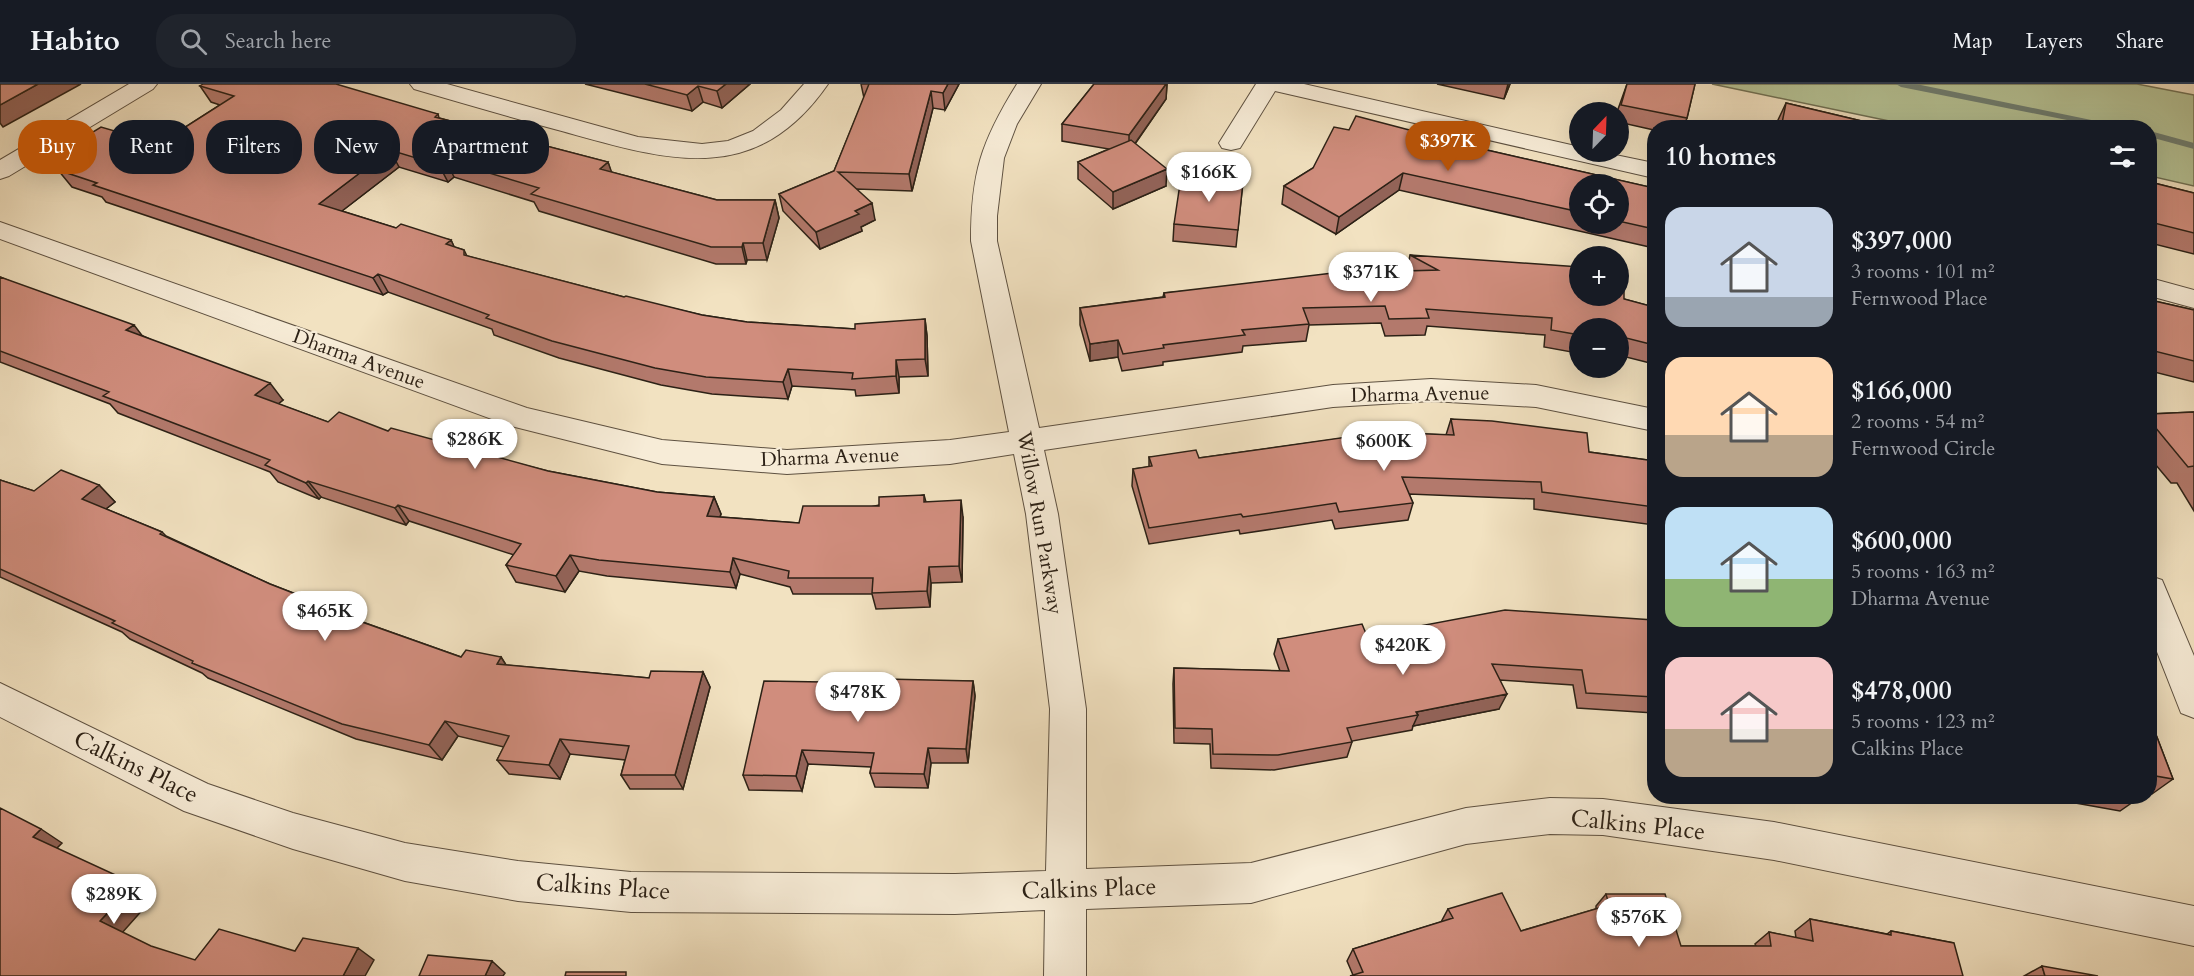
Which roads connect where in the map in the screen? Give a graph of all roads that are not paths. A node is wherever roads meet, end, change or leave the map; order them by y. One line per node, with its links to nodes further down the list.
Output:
1 (145, 84): 11 (street)
2 (422, 84): 8 (street)
3 (816, 84): 8 (street)
4 (1029, 84): 16 (street, Willow Run Parkway)
5 (1268, 84): 7 (street)
6 (1274, 84): 10 (street)
7 (1231, 144)
8 (743, 145): 9 (street)
9 (756, 166)
10 (1647, 169)
11 (0, 171)
12 (0, 230): 16 (street, Dharma Avenue)
13 (2157, 289): 14 (street)
14 (2194, 299)
15 (1647, 419): 16 (street, Dharma Avenue)
16 (1026, 441): 20 (street, Willow Run Parkway)
17 (2157, 608): 19 (street)
18 (0, 699): 20 (street, Calkins Place)
19 (2194, 702)
20 (1066, 889): 21 (street, Calkins Place); 22 (street, Willow Run Parkway)
21 (2194, 926)
22 (1065, 976)

